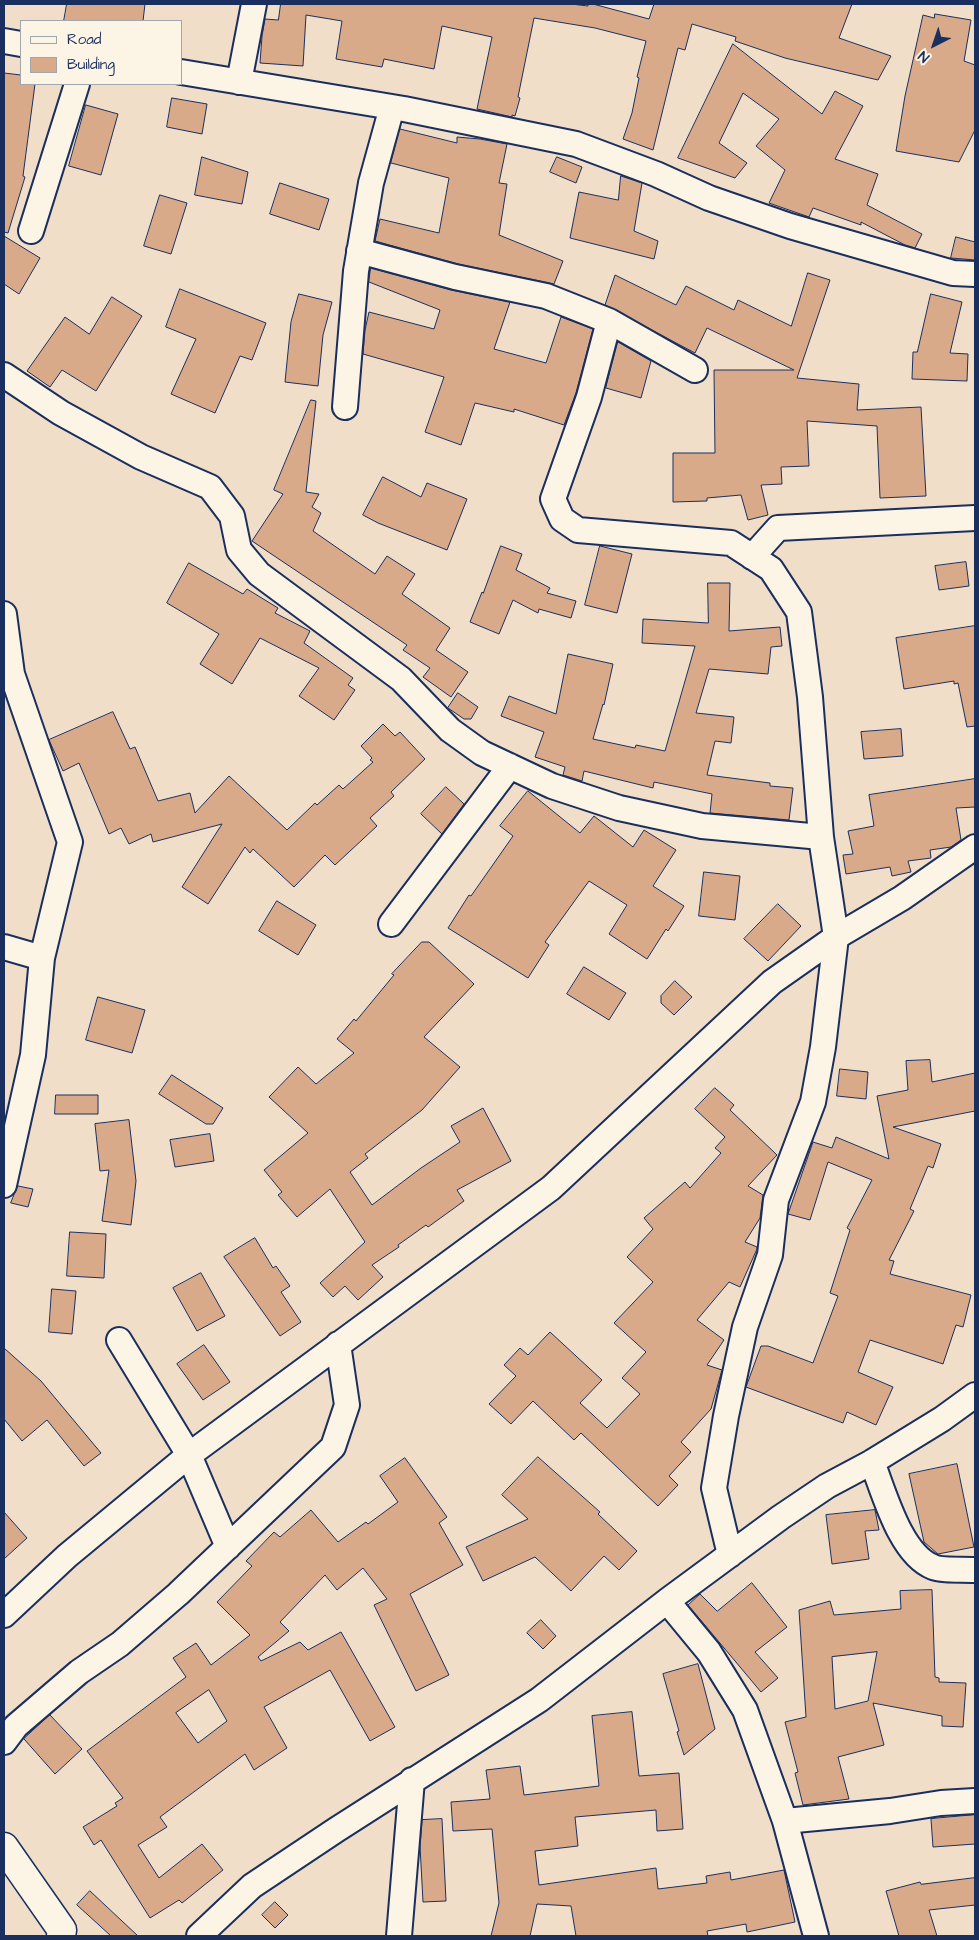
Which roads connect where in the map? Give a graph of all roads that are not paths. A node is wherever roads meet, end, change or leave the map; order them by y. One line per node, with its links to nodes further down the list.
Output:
1 (254, 4): 5 (street)
2 (4, 41): 3 (street)
3 (20, 44)
4 (182, 72): 5 (street)
5 (239, 82): 7 (street)
6 (77, 85): 8 (street)
7 (392, 107): 9 (street); 10 (street)
8 (31, 231)
9 (360, 251): 11 (street); 14 (street)
10 (975, 274)
11 (609, 321): 12 (street); 16 (street)
12 (695, 370)
13 (4, 375): 18 (street)
14 (345, 407)
15 (975, 518): 16 (street)
16 (752, 557): 19 (street)
17 (4, 614): 24 (street)
18 (510, 766): 19 (street); 21 (street)
19 (822, 837): 22 (street)
20 (975, 846): 22 (street)
21 (390, 924)
22 (836, 937): 27 (street); 32 (street)
23 (4, 947): 24 (street)
24 (42, 958): 25 (street)
25 (4, 1185)
26 (120, 1340): 29 (street)
27 (338, 1344): 29 (street); 31 (street)
28 (975, 1395): 30 (street)
29 (189, 1455): 31 (street); 35 (street)
30 (872, 1462): 32 (street); 33 (street)
31 (228, 1547): 36 (street)
32 (730, 1555): 34 (street)
33 (975, 1570)
34 (667, 1601): 37 (street); 39 (street)
35 (4, 1615)
36 (4, 1742)
37 (412, 1780): 42 (street); 43 (street)
38 (975, 1801): 39 (street)
39 (785, 1821): 44 (street)
40 (4, 1847): 41 (street)
41 (66, 1934)
42 (200, 1936)
43 (399, 1936)
44 (816, 1936)

